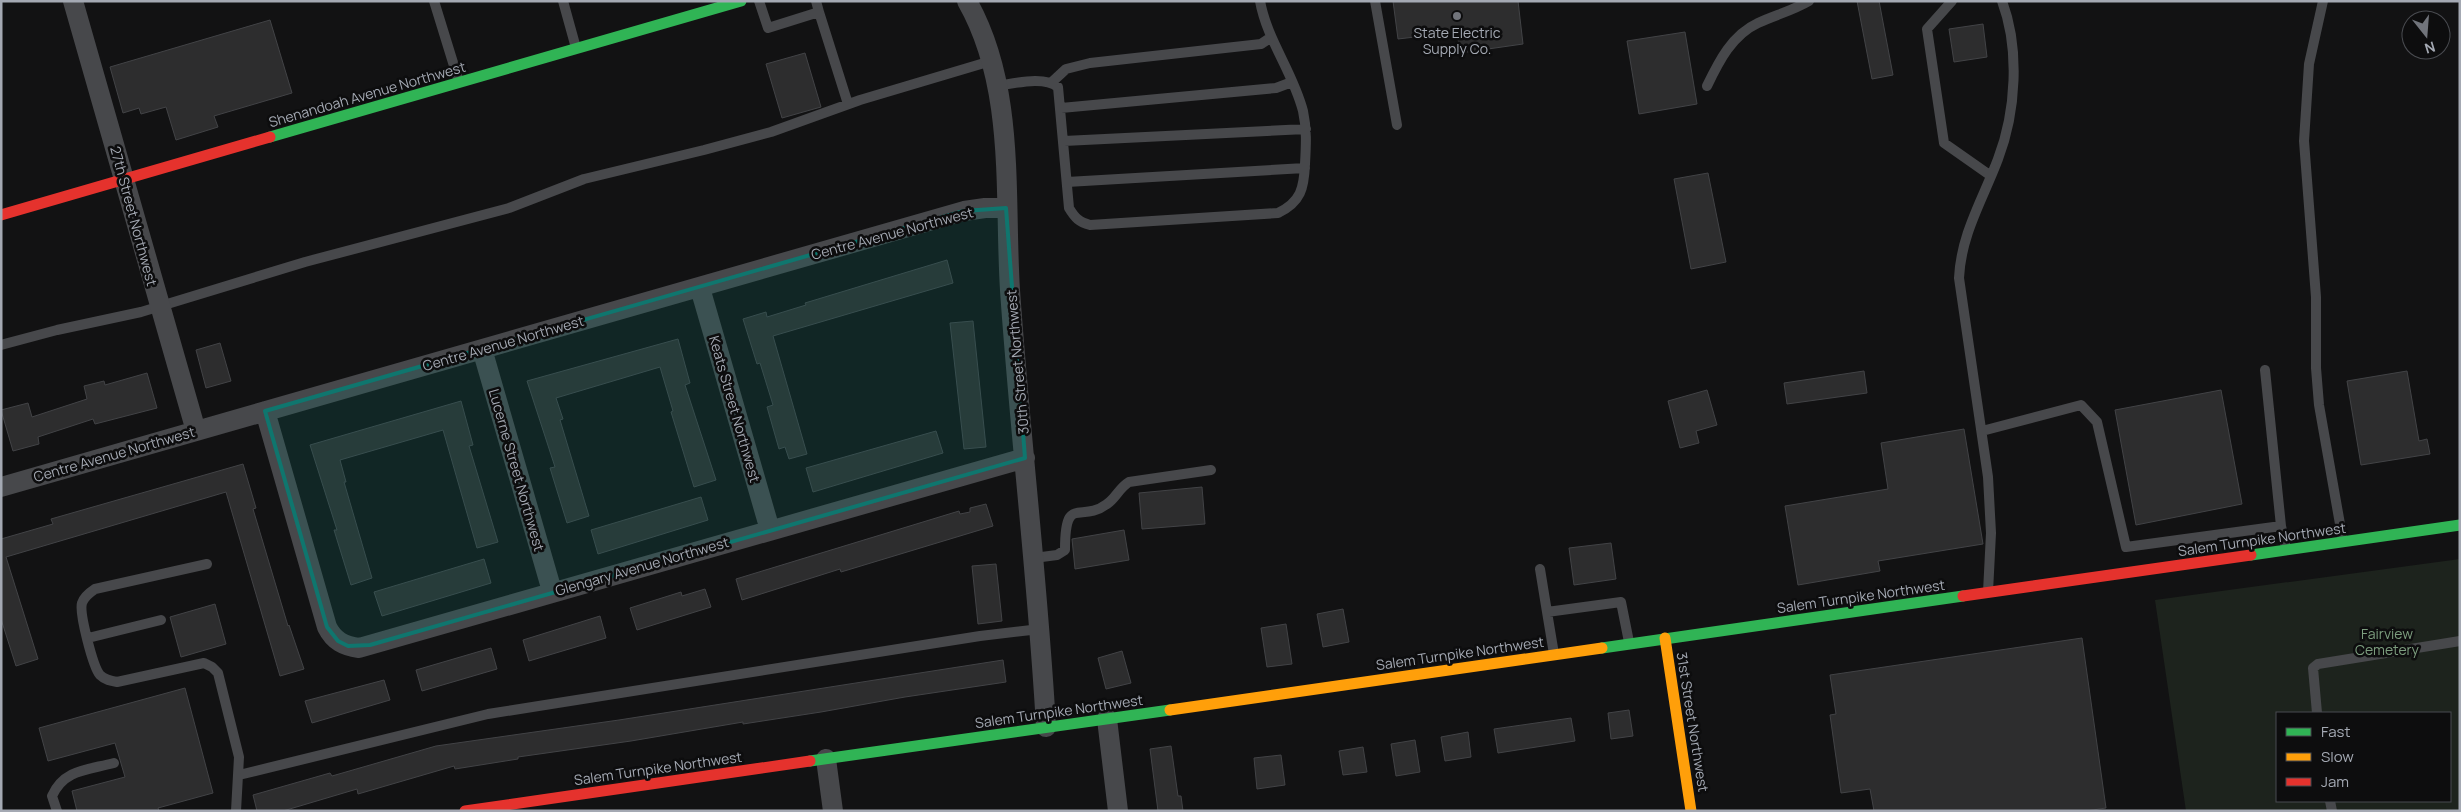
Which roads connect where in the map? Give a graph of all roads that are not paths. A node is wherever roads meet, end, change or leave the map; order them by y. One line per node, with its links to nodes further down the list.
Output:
1 (73, 1): 30 (street, 27th Street Northwest)
2 (434, 1): 20 (lane)
3 (563, 1): 16 (lane)
4 (741, 1): 16 (street, Shenandoah Avenue Northwest)
5 (759, 1): 14 (lane)
6 (816, 1): 14 (lane)
7 (967, 1): 17 (street, 30th Street Northwest)
8 (1260, 1): 15 (lane)
9 (1376, 1): 25 (lane)
10 (1809, 1): 22 (lane)
11 (1952, 1): 29 (lane)
12 (2002, 1): 29 (lane)
13 (2322, 1): 48 (lane)
14 (819, 12): 23 (lane)
15 (1270, 38): 18 (lane); 19 (lane)
16 (577, 49): 20 (street, Shenandoah Avenue Northwest)
17 (991, 61): 21 (street, 30th Street Northwest); 23 (lane)
18 (1052, 82): 21 (lane); 24 (lane)
19 (1292, 82): 24 (lane); 26 (lane)
20 (459, 83): 30 (street, Shenandoah Avenue Northwest)
21 (996, 86): 32 (street, 30th Street Northwest)
22 (1707, 86)
23 (848, 104): 35 (lane)
24 (1061, 108): 27 (lane)
25 (1397, 125)
26 (1306, 129): 27 (lane); 28 (lane)
27 (1064, 141): 31 (lane)
28 (1305, 168): 31 (lane); 31 (lane)
29 (1991, 176): 41 (lane)
30 (124, 179): 33 (street, Shenandoah Avenue Northwest); 35 (street, 27th Street Northwest)
31 (1067, 182)
32 (1006, 208): 34 (street, Centre Avenue Northwest); 42 (street, 30th Street Northwest)
33 (1, 215)
34 (700, 288): 37 (street, Centre Avenue Northwest); 47 (street, Keats Street Northwest)
35 (159, 307): 36 (lane); 40 (street, 27th Street Northwest)
36 (1, 345)
37 (482, 349): 39 (street, Centre Avenue Northwest); 54 (street, Lucerne Street Northwest)
38 (2265, 370): 46 (lane)
39 (265, 411): 40 (street, Centre Avenue Northwest); 54 (street, Glengary Avenue Northwest)
40 (196, 431): 44 (street, Centre Avenue Northwest)
41 (1982, 431): 51 (lane); 55 (lane)
42 (1026, 458): 47 (street, Glengary Avenue Northwest); 50 (street, 30th Street Northwest)
43 (1211, 470): 50 (lane)
44 (1, 487)
45 (2460, 525): 48 (street, Salem Turnpike Northwest)
46 (2281, 526): 49 (lane); 51 (lane)
47 (770, 530): 54 (street, Glengary Avenue Northwest)
48 (2343, 542): 49 (street, Salem Turnpike Northwest)
49 (2286, 550): 51 (street, Salem Turnpike Northwest)
50 (1034, 558): 58 (street, 30th Street Northwest)
51 (2127, 560): 55 (street, Salem Turnpike Northwest)
52 (207, 564): 59 (lane)
53 (1540, 569): 56 (lane)
54 (552, 591)
55 (1988, 593): 60 (street, Salem Turnpike Northwest)
56 (1547, 612): 62 (lane); 63 (lane)
57 (161, 620): 59 (lane)
58 (1040, 629): 66 (street, 30th Street Northwest); 69 (lane)
59 (88, 638): 69 (lane)
60 (1665, 638): 62 (street, Salem Turnpike Northwest); 75 (street, 31st Street Northwest)
61 (2460, 641): 64 (lane)
62 (1629, 643): 63 (street, Salem Turnpike Northwest)
63 (1554, 654): 65 (street, Salem Turnpike Northwest)
64 (2317, 712)
65 (1106, 719): 66 (street, Salem Turnpike Northwest); 74 (street)
66 (1046, 727): 67 (street, Salem Turnpike Northwest)
67 (826, 759): 72 (street, Salem Turnpike Northwest); 73 (street)
68 (114, 763): 71 (lane)
69 (240, 775): 70 (lane)
70 (233, 810)
71 (57, 811)
72 (464, 811)
73 (833, 811)
74 (1118, 811)
75 (1691, 811)

